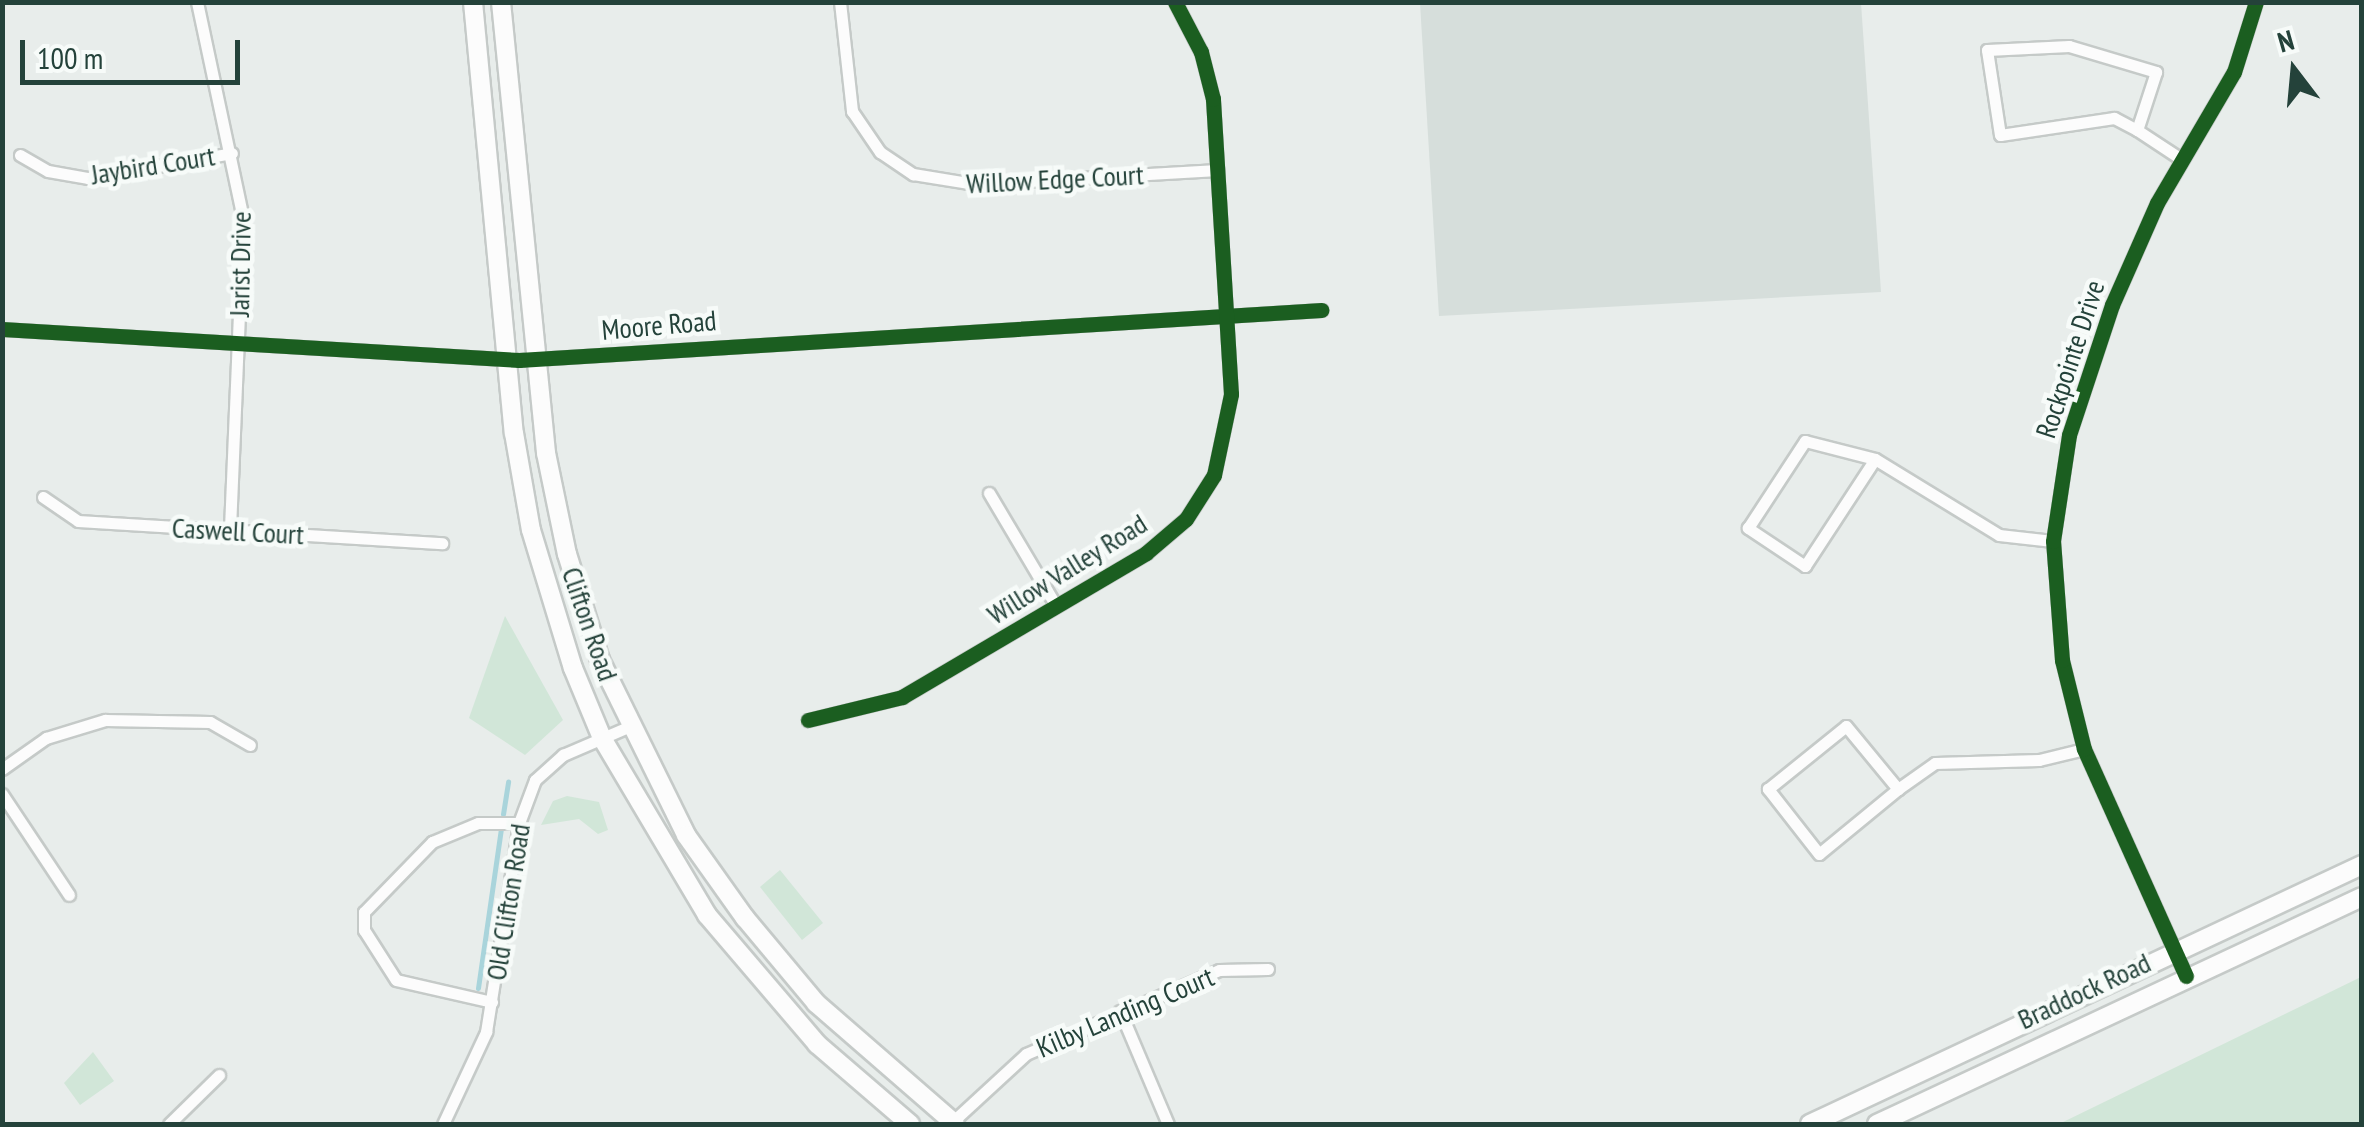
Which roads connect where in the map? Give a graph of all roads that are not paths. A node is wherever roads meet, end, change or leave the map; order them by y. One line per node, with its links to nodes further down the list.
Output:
1 (197, 2): 8 (street, Jarist Drive)
2 (473, 2): 16 (main road, Clifton Road)
3 (501, 2): 17 (main road, Clifton Road)
4 (840, 2): 11 (street, Willow Edge Court)
5 (1175, 2): 11 (street, Willow Valley Road)
6 (2256, 2): 10 (street, Rockpointe Drive)
7 (2137, 130): 7 (street); 10 (street)
8 (232, 153): 9 (street, Jaybird Court); 15 (street, Jarist Drive)
9 (20, 154)
10 (2182, 159): 22 (street, Rockpointe Drive)
11 (1218, 170): 13 (street, Willow Valley Road)
12 (1321, 310): 13 (street, Moore Road)
13 (1227, 317): 17 (street, Moore Road); 24 (street, Willow Valley Road)
14 (2, 329): 15 (street, Moore Road)
15 (238, 346): 16 (street, Moore Road); 21 (street, Jarist Drive)
16 (507, 360): 17 (street, Moore Road); 27 (main road, Clifton Road)
17 (535, 360): 26 (main road, Clifton Road)
18 (1875, 460): 18 (street); 22 (street)
19 (989, 494): 24 (street)
20 (43, 497): 21 (street, Caswell Court)
21 (230, 530): 23 (street, Caswell Court)
22 (2053, 541): 29 (street, Rockpointe Drive)
23 (442, 543)
24 (1056, 606): 25 (street, Willow Valley Road)
25 (808, 720)
26 (628, 727): 27 (street, Old Clifton Road); 46 (main road, Clifton Road)
27 (602, 738): 33 (street, Old Clifton Road); 45 (main road, Clifton Road)
28 (250, 745): 30 (street)
29 (2084, 748): 31 (street); 37 (street, Rockpointe Drive)
30 (2, 769)
31 (1898, 789): 31 (street)
32 (2, 794): 35 (street)
33 (519, 823): 40 (street, Old Clifton Road); 40 (street)
34 (2362, 865): 37 (main road, Braddock Road)
35 (69, 895)
36 (2362, 896): 39 (main road, Braddock Road)
37 (2173, 949): 39 (street, Rockpointe Drive); 48 (main road, Braddock Road)
38 (1268, 969): 41 (street, Kilby Landing Court)
39 (2186, 976): 49 (main road, Braddock Road)
40 (492, 1002): 44 (street, Old Clifton Road)
41 (1120, 1011): 46 (street, Kilby Landing Court); 47 (street)
42 (219, 1075): 43 (street)
43 (170, 1124)
44 (442, 1124)
45 (910, 1124)
46 (952, 1124)
47 (1168, 1124)
48 (1810, 1124)
49 (1877, 1124)

